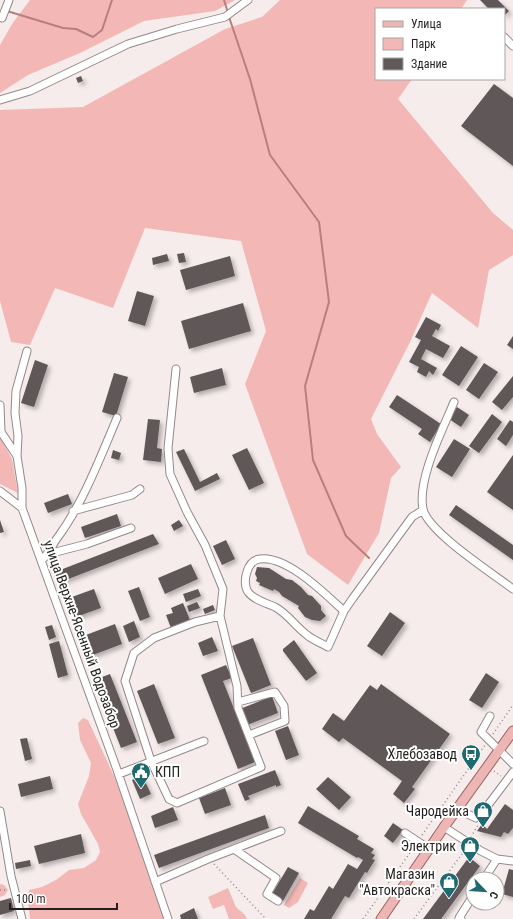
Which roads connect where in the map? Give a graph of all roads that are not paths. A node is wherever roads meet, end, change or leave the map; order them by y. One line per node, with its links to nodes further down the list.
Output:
1 (248, 0): 6 (street)
2 (8, 3): 3 (street)
3 (2, 18)
4 (505, 38): 5 (street)
5 (513, 46)
6 (0, 100)
7 (27, 351): 12 (street, улица Верхне-Ясенный Водозабор)
8 (176, 369): 23 (street)
9 (454, 402): 16 (street)
10 (0, 405): 12 (street)
11 (117, 418): 17 (street)
12 (17, 456): 15 (street, улица Верхне-Ясенный Водозабор)
13 (140, 489): 17 (street)
14 (2, 494): 15 (street)
15 (22, 508): 20 (street, улица Верхне-Ясенный Водозабор)
16 (423, 510): 21 (street); 22 (street)
17 (74, 511): 19 (street)
18 (131, 528): 19 (street)
19 (48, 554): 20 (street)
20 (42, 560): 33 (street, улица Верхне-Ясенный Водозабор)
21 (513, 589)
22 (344, 611): 22 (street)
23 (220, 616): 24 (street); 30 (street)
24 (238, 702): 27 (street); 27 (street)
25 (490, 716): 29 (street)
26 (513, 732): 29 (main road)
27 (249, 735): 30 (street)
28 (204, 741): 30 (street)
29 (499, 751): 31 (street); 34 (main road)
30 (151, 761): 33 (street)
31 (513, 764)
32 (513, 772): 34 (street)
33 (119, 774): 44 (street, улица Верхне-Ясенный Водозабор)
34 (457, 809): 36 (main road)
35 (0, 811): 47 (street)
36 (444, 827): 40 (main road); 41 (street)
37 (281, 831): 39 (street)
38 (405, 833): 40 (street)
39 (234, 849): 44 (street); 45 (street)
40 (428, 849): 49 (main road)
41 (497, 859): 42 (street); 43 (street)
42 (513, 861)
43 (489, 871)
44 (155, 882): 48 (street, улица Верхне-Ясенный Водозабор)
45 (278, 901)
46 (465, 909): 50 (street)
47 (22, 919)
48 (168, 919)
49 (381, 919)
50 (461, 919)

